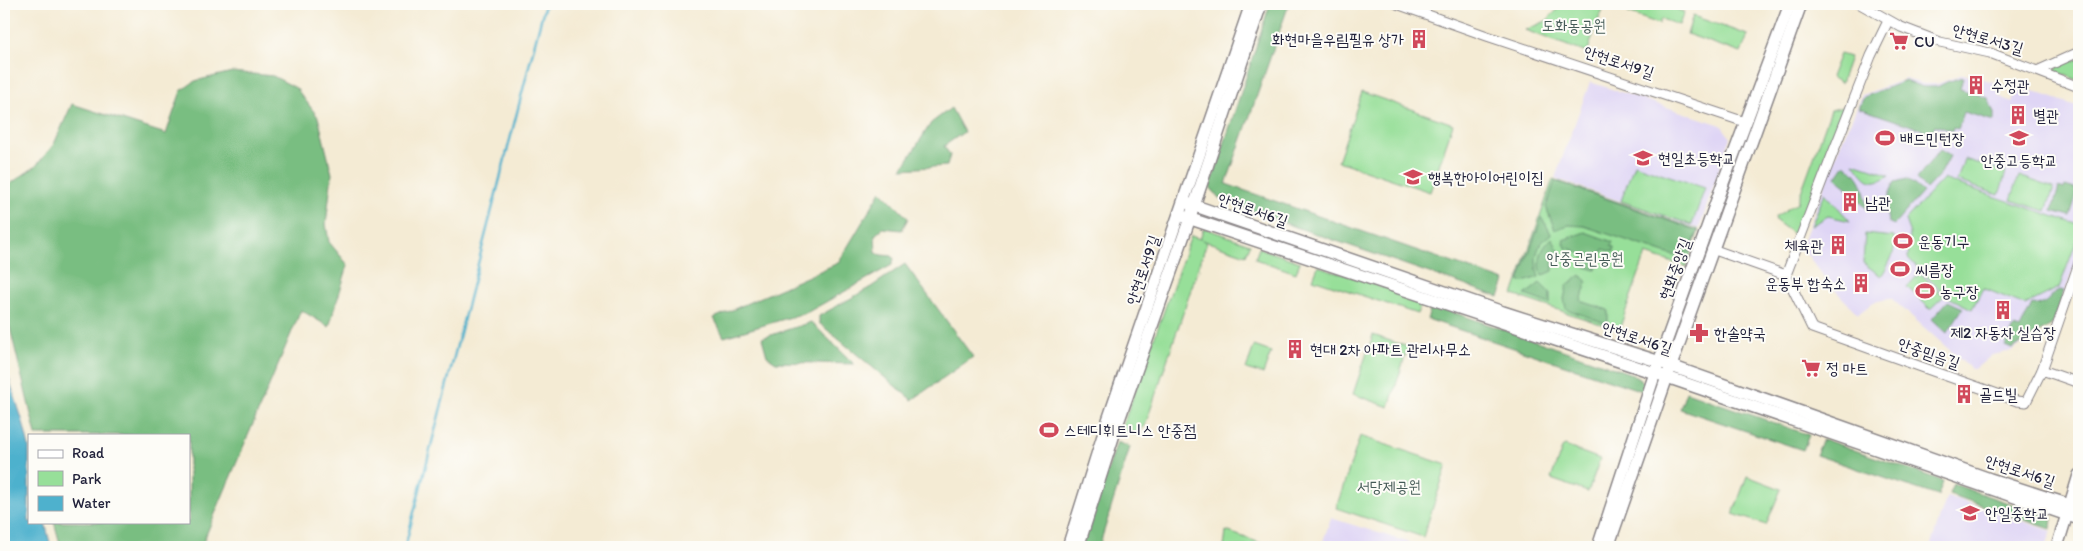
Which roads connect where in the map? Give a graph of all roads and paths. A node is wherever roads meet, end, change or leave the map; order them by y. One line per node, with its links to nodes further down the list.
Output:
1 (1251, 4): 13 (street, 안현로서9길)
2 (1261, 4): 13 (street)
3 (1397, 4): 11 (street, 안현로서9길)
4 (1790, 4): 11 (street, 현화중앙길)
5 (1801, 4): 12 (street)
6 (1860, 4): 7 (street, 안현로서3길)
7 (1888, 21): 9 (street, 안현로서3길); 17 (street)
8 (2079, 52): 9 (street)
9 (2038, 70): 10 (street, 안현로서3길)
10 (2079, 87)
11 (1745, 122): 12 (street); 18 (street, 현화중앙길)
12 (1757, 125): 15 (street)
13 (1189, 204): 14 (street, 안현로서9길); 18 (street, 안현로서6길)
14 (1184, 217): 18 (street, 안현로서6길); 24 (street, 안현로서9길); 25 (street)
15 (1712, 249): 17 (street); 18 (street)
16 (2079, 263): 19 (street, 안중믿음길)
17 (1786, 275): 19 (street, 안중믿음길)
18 (1663, 369): 22 (street, 안현로서6길); 26 (street, 현화중앙길); 27 (street)
19 (2042, 370): 20 (street)
20 (2079, 383)
21 (2079, 475): 22 (street)
22 (2072, 509): 23 (street, 안현로서6길); 28 (street)
23 (2079, 519)
24 (1068, 547)
25 (1078, 547)
26 (1598, 547)
27 (1608, 547)
28 (2057, 547)

